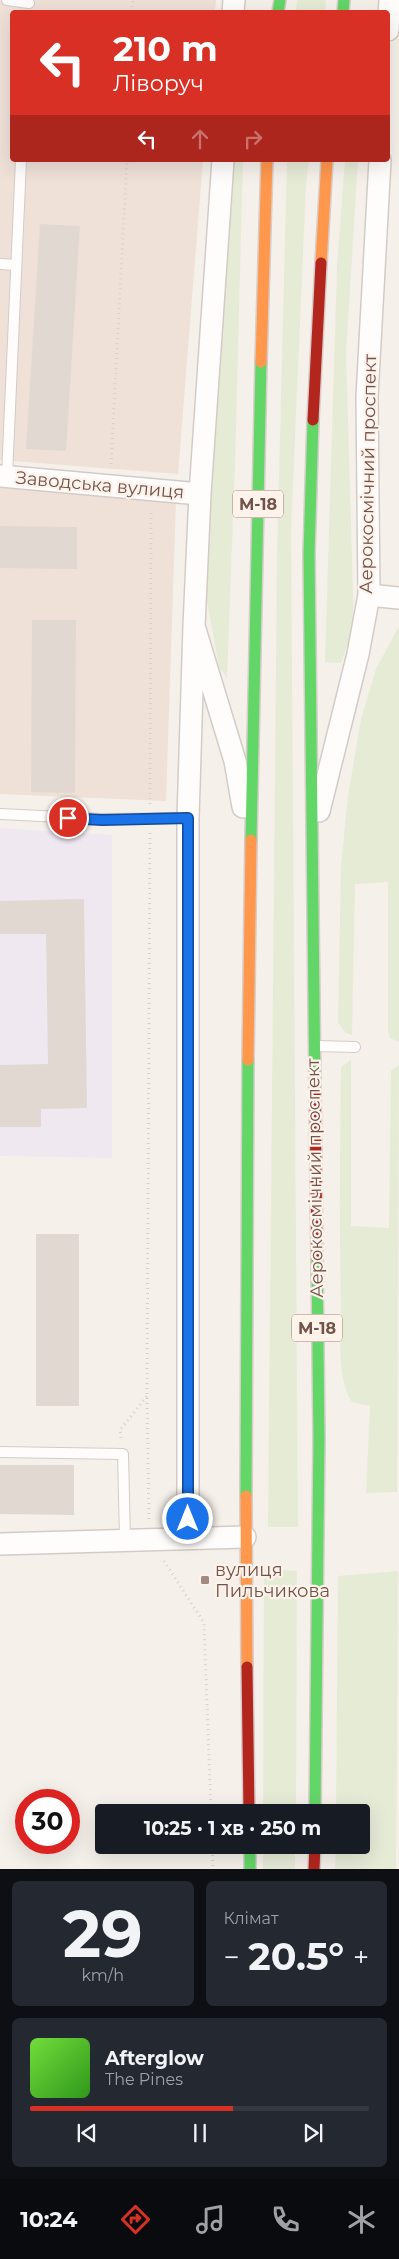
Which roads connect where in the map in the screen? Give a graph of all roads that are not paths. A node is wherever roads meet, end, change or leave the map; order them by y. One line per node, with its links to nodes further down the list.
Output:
1 (7, 0): 2 (lane)
2 (29, 5)
3 (21, 162): 9 (lane)
4 (223, 162): 11 (street)
5 (267, 162): 18 (main road, М-18)
6 (327, 162): 17 (main road, Аерокосмічний проспект / М-18)
7 (380, 162): 12 (street, Аерокосмічний проспект)
8 (0, 264): 9 (lane)
9 (16, 265): 10 (lane)
10 (4, 476): 11 (street, Заводська вулиця)
11 (200, 494): 14 (street)
12 (369, 594): 13 (street); 17 (street, Аерокосмічний проспект)
13 (399, 598)
14 (194, 626): 16 (street); 18 (street)
15 (0, 814): 16 (lane)
16 (188, 818): 23 (street)
17 (311, 843): 19 (main road, Аерокосмічний проспект / М-18)
18 (251, 848): 22 (main road, М-18)
19 (313, 1046): 20 (lane); 27 (main road, Аерокосмічний проспект / М-18)
20 (355, 1048)
21 (0, 1452): 24 (lane)
22 (245, 1537): 23 (street); 26 (main road, М-18)
23 (188, 1538): 24 (street)
24 (126, 1540): 25 (street)
25 (0, 1544)
26 (249, 1804)
27 (315, 1804)
28 (250, 1854): 30 (main road)
29 (315, 1854): 31 (main road)
30 (250, 1869)
31 (314, 1869)

